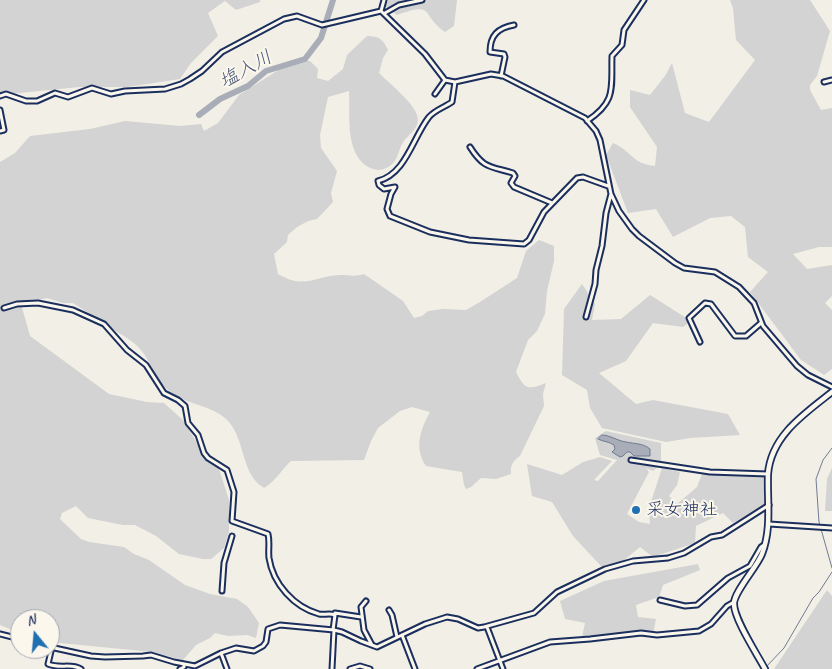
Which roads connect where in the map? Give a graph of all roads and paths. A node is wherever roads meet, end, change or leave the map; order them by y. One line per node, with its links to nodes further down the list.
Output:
1 (384, 0): 4 (street)
2 (422, 0): 4 (street)
3 (644, 0): 14 (street)
4 (383, 12): 7 (street); 12 (street)
5 (514, 25): 6 (street)
6 (501, 76): 9 (street); 14 (street)
7 (445, 80): 9 (street); 11 (street)
8 (832, 80): 10 (street)
9 (455, 82): 19 (street)
10 (824, 82)
11 (435, 94)
12 (0, 96)
13 (0, 110): 15 (street)
14 (587, 121): 17 (street)
15 (0, 131)
16 (470, 147): 19 (street)
17 (608, 186): 18 (street); 19 (street)
18 (611, 194): 21 (street); 22 (street)
19 (552, 203)
20 (4, 308): 41 (street)
21 (586, 317)
22 (761, 323): 23 (street); 24 (street)
23 (700, 342)
24 (832, 387)
25 (832, 392): 27 (street)
26 (631, 460): 27 (street)
27 (768, 474): 28 (street)
28 (769, 505): 29 (street); 40 (street)
29 (769, 524): 30 (street); 32 (street)
30 (832, 528)
31 (232, 536): 33 (street)
32 (765, 545): 34 (street); 36 (street)
33 (222, 591)
34 (660, 600)
35 (366, 601): 39 (street)
36 (734, 602): 48 (street); 59 (street)
37 (389, 610): 43 (street)
38 (335, 613): 39 (street)
39 (362, 617): 44 (street)
40 (487, 627): 42 (street); 48 (street)
41 (334, 630): 44 (street); 46 (street); 53 (street)
42 (402, 635): 43 (street); 56 (street)
43 (397, 637): 44 (street)
44 (372, 645)
45 (60, 649): 49 (street)
46 (221, 653): 49 (street); 52 (street)
47 (49, 659): 50 (street)
48 (500, 660): 57 (street); 58 (street)
49 (184, 664): 51 (street)
50 (81, 669)
51 (180, 669)
52 (227, 669)
53 (332, 669)
54 (350, 669): 55 (street)
55 (370, 669)
56 (415, 669)
57 (477, 669)
58 (503, 669)
59 (765, 669)

